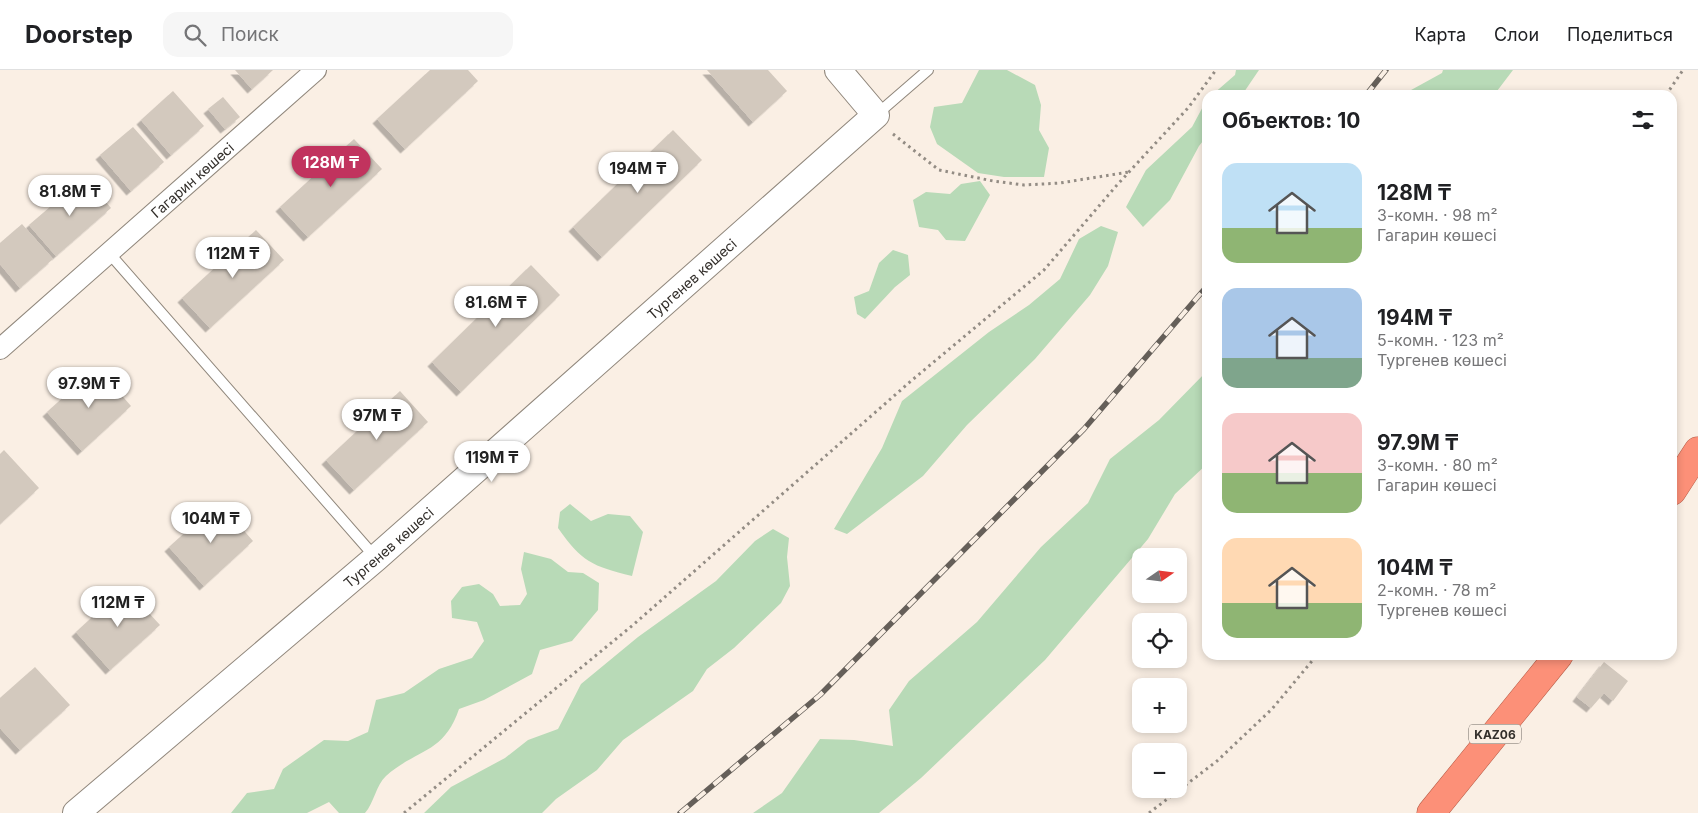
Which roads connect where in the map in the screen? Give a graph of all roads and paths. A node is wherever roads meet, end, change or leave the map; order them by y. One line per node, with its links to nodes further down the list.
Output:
1 (316, 70): 9 (street, Гагарин көшесі)
2 (838, 70): 7 (street)
3 (928, 70): 7 (lane)
4 (1216, 70): 8 (path)
5 (1683, 70): 6 (path)
6 (1669, 90)
7 (876, 115): 8 (path); 13 (street, Тургенев көшесі)
8 (1129, 172): 17 (path)
9 (109, 253): 10 (street, Гагарин көшесі); 13 (lane)
10 (0, 349)
11 (1698, 451): 12 (highway)
12 (1677, 483)
13 (376, 558): 16 (street, Тургенев көшесі)
14 (1313, 660): 18 (path)
15 (1555, 660): 19 (highway, KАZ06)
16 (76, 813)
17 (404, 813)
18 (1149, 813)
19 (1431, 813)

